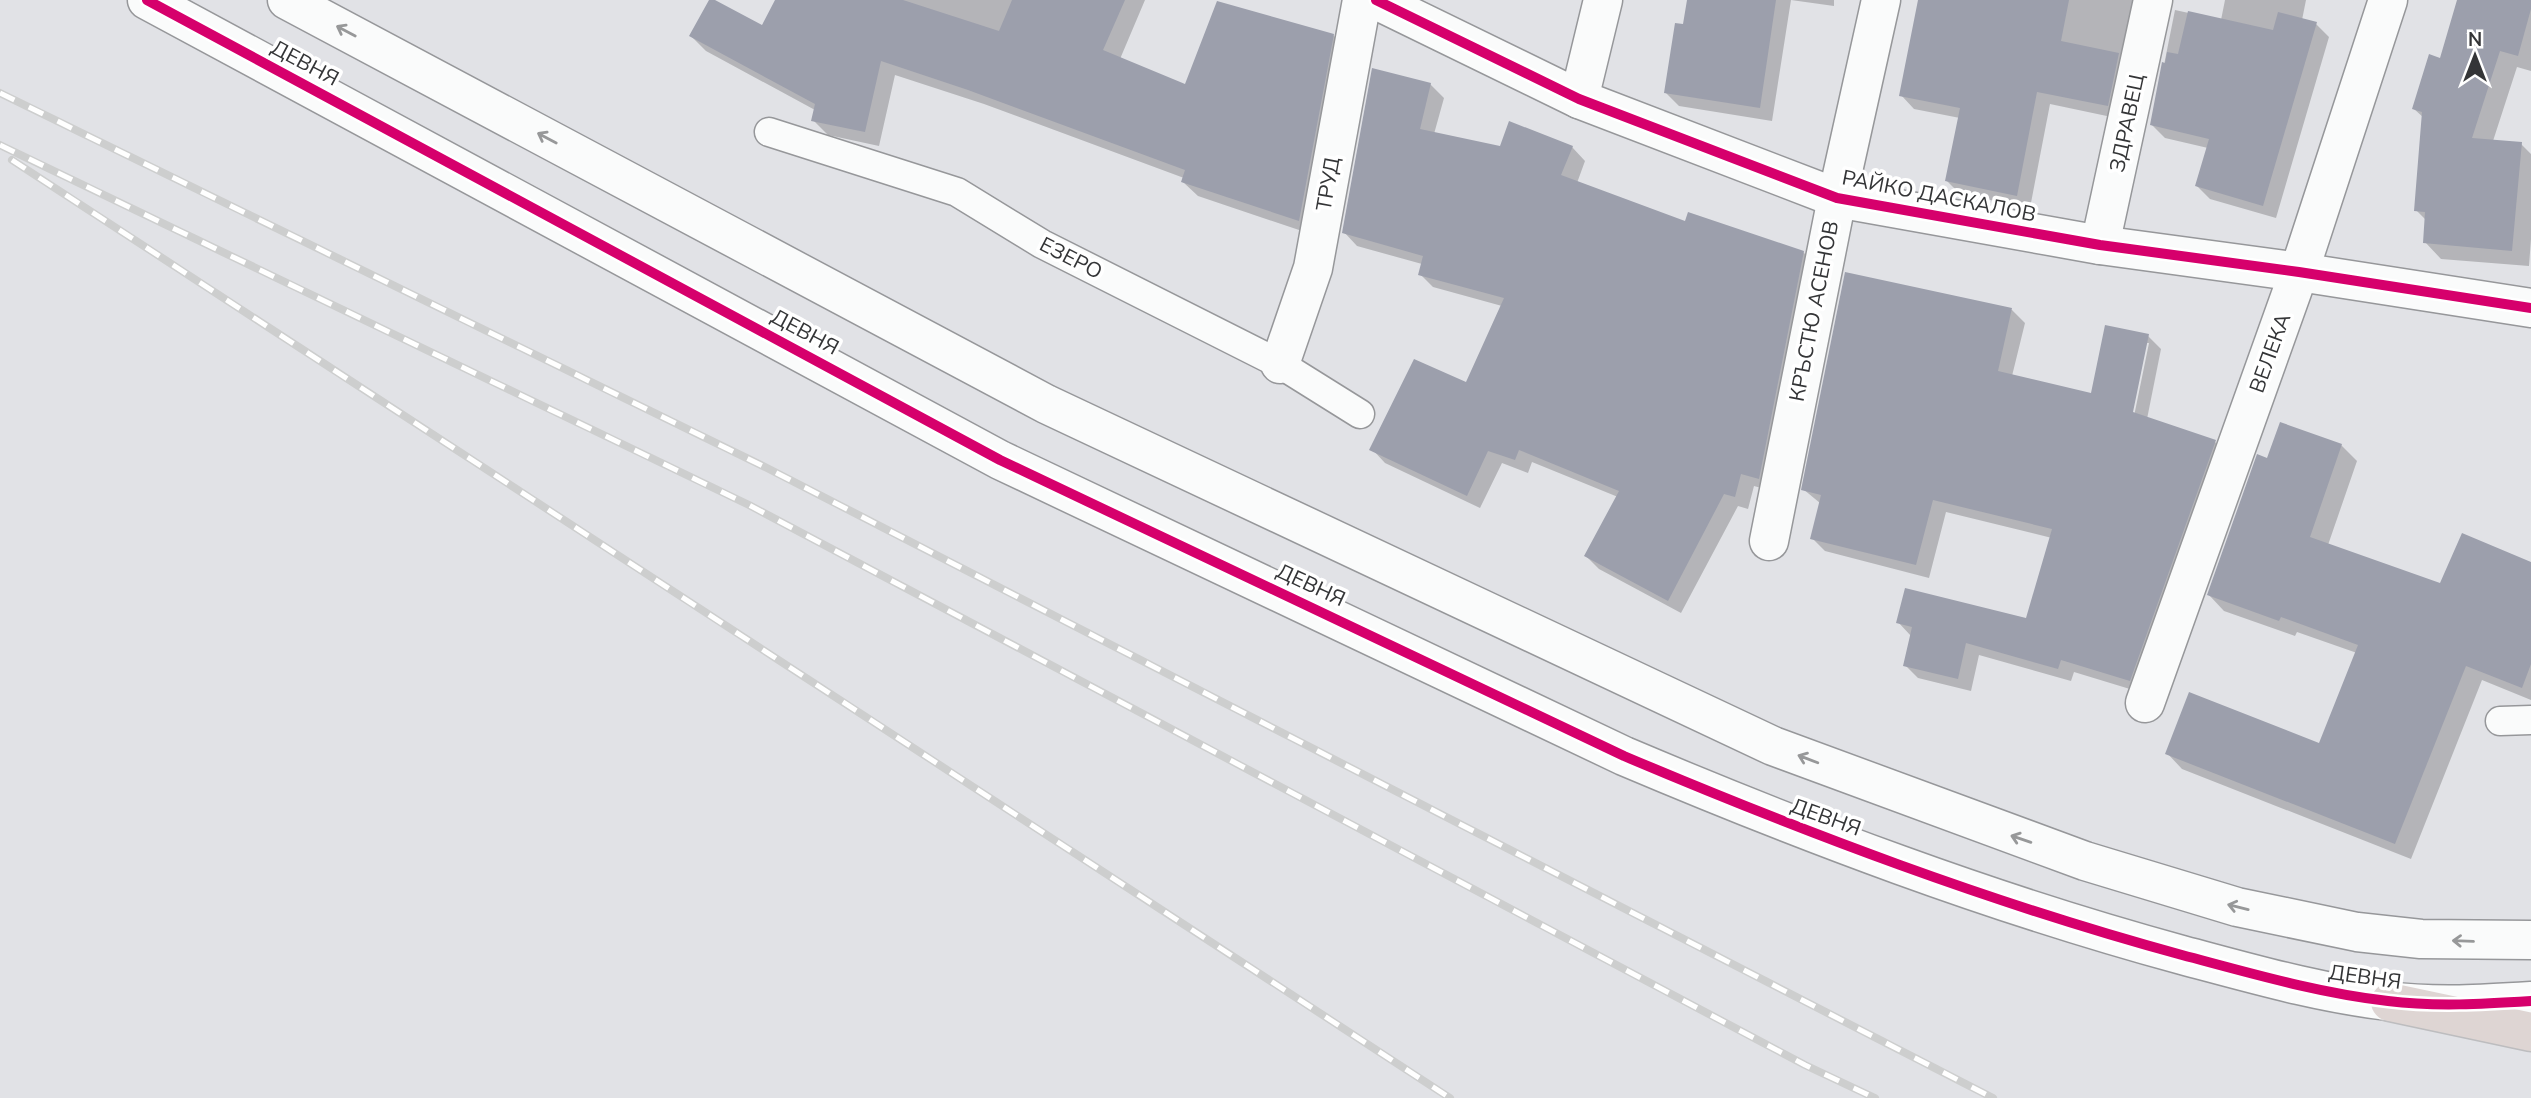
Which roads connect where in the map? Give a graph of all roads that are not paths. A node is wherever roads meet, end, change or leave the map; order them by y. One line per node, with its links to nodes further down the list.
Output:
1 (147, 0): 23 (main road, ДЕВНЯ)
2 (287, 0): 21 (main road, ДЕВНЯ, one-way to 2)
3 (1362, 0): 15 (main road, ТРУД)
4 (1376, 0): 9 (main road, РАЙКО ДАСКАЛОВ)
5 (1603, 0): 9 (main road)
6 (1881, 0): 11 (main road, КРЪСТЮ АСЕНОВ)
7 (2153, 0): 12 (main road, ЗДРАВЕЦ)
8 (2388, 0): 13 (main road, ВЕЛЕКА)
9 (1579, 99): 11 (main road, РАЙКО ДАСКАЛОВ)
10 (769, 132): 15 (lane, ЕЗЕРО)
11 (1837, 198): 12 (main road, РАЙКО ДАСКАЛОВ); 17 (main road, КРЪСТЮ АСЕНОВ)
12 (2100, 245): 13 (main road, РАЙКО ДАСКАЛОВ)
13 (2298, 272): 14 (main road, РАЙКО ДАСКАЛОВ); 18 (main road, ВЕЛЕКА)
14 (2531, 308)
15 (1280, 363): 16 (lane, ЕЗЕРО)
16 (1360, 414)
17 (1769, 541)
18 (2145, 703)
19 (2531, 720): 20 (lane)
20 (2500, 721)
21 (2531, 940)
22 (2531, 1001): 23 (main road, ДЕВНЯ)
23 (2389, 1002): 24 (highway)
24 (2531, 1032)

